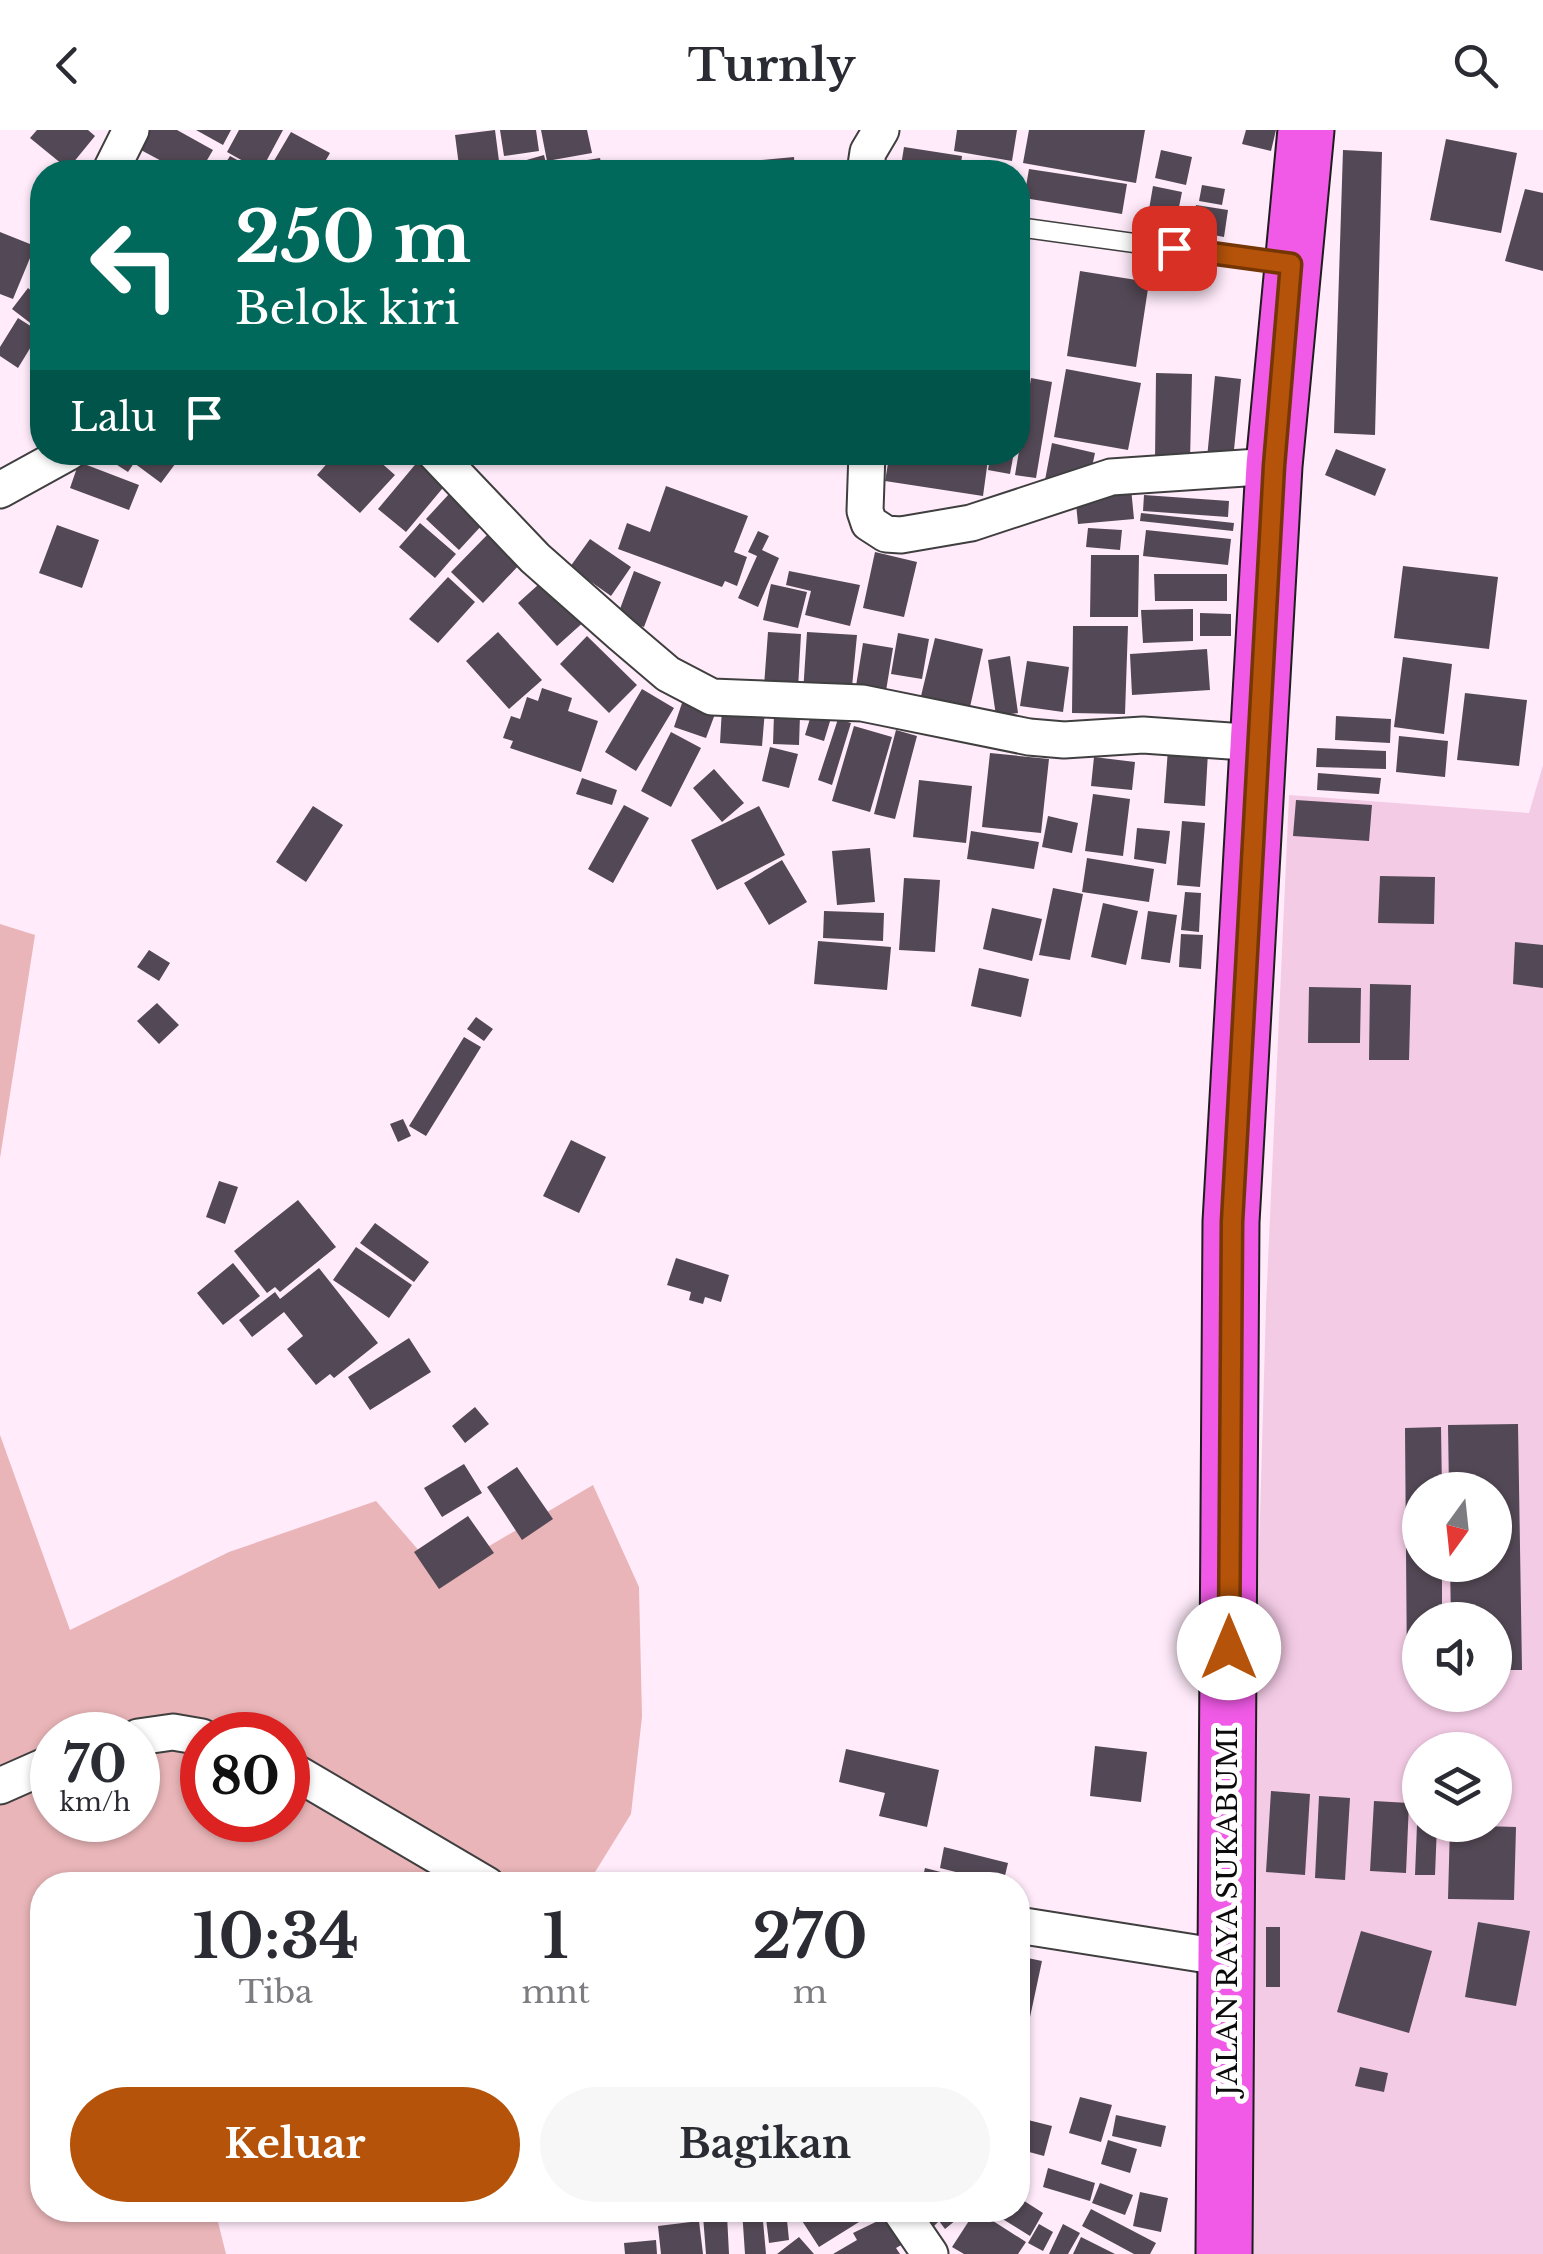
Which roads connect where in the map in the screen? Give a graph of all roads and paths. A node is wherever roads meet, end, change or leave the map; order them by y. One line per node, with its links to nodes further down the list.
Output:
1 (131, 130): 4 (street)
2 (881, 130): 5 (street)
3 (1306, 130): 7 (highway, JALAN RAYA SUKABUMI)
4 (116, 160)
5 (867, 160)
6 (1030, 229): 7 (lane)
7 (1291, 264): 11 (highway, JALAN RAYA SUKABUMI)
8 (45, 465): 12 (street)
9 (446, 465): 13 (street)
10 (867, 465): 11 (street)
11 (1274, 466): 13 (highway, JALAN RAYA SUKABUMI)
12 (0, 490)
13 (1259, 742): 19 (highway, JALAN RAYA SUKABUMI)
14 (30, 1773): 16 (street)
15 (310, 1781): 17 (street)
16 (0, 1786)
17 (465, 1872)
18 (1030, 1927): 19 (street)
19 (1228, 1958): 22 (highway, JALAN RAYA SUKABUMI)
20 (908, 2222): 21 (street)
21 (930, 2254)
22 (1224, 2254)

